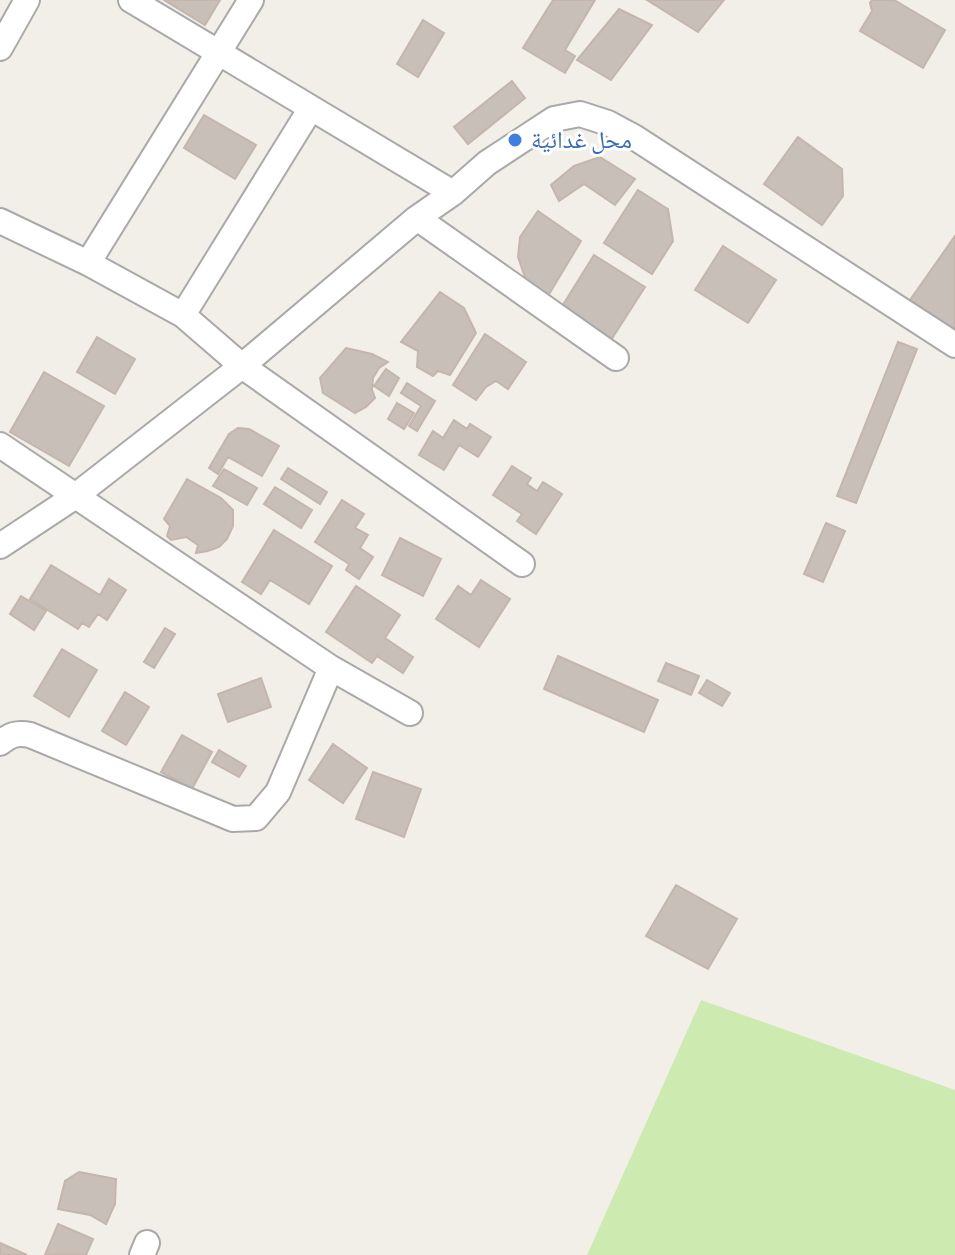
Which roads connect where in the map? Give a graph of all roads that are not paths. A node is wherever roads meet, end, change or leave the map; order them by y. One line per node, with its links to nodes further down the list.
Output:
1 (27, 0): 4 (street)
2 (131, 0): 5 (street)
3 (251, 0): 5 (street)
4 (0, 48)
5 (218, 51): 6 (street); 10 (street)
6 (311, 108): 7 (street); 11 (street)
7 (453, 193): 8 (street); 12 (street)
8 (417, 218): 13 (street); 14 (street)
9 (0, 221): 10 (street)
10 (88, 263): 11 (street)
11 (183, 315): 14 (street)
12 (955, 345)
13 (616, 358)
14 (242, 366): 16 (street); 18 (street)
15 (0, 445): 16 (street)
16 (74, 497): 17 (street); 19 (street)
17 (0, 546)
18 (522, 564)
19 (331, 668): 20 (street); 21 (street)
20 (410, 713)
21 (0, 743)

